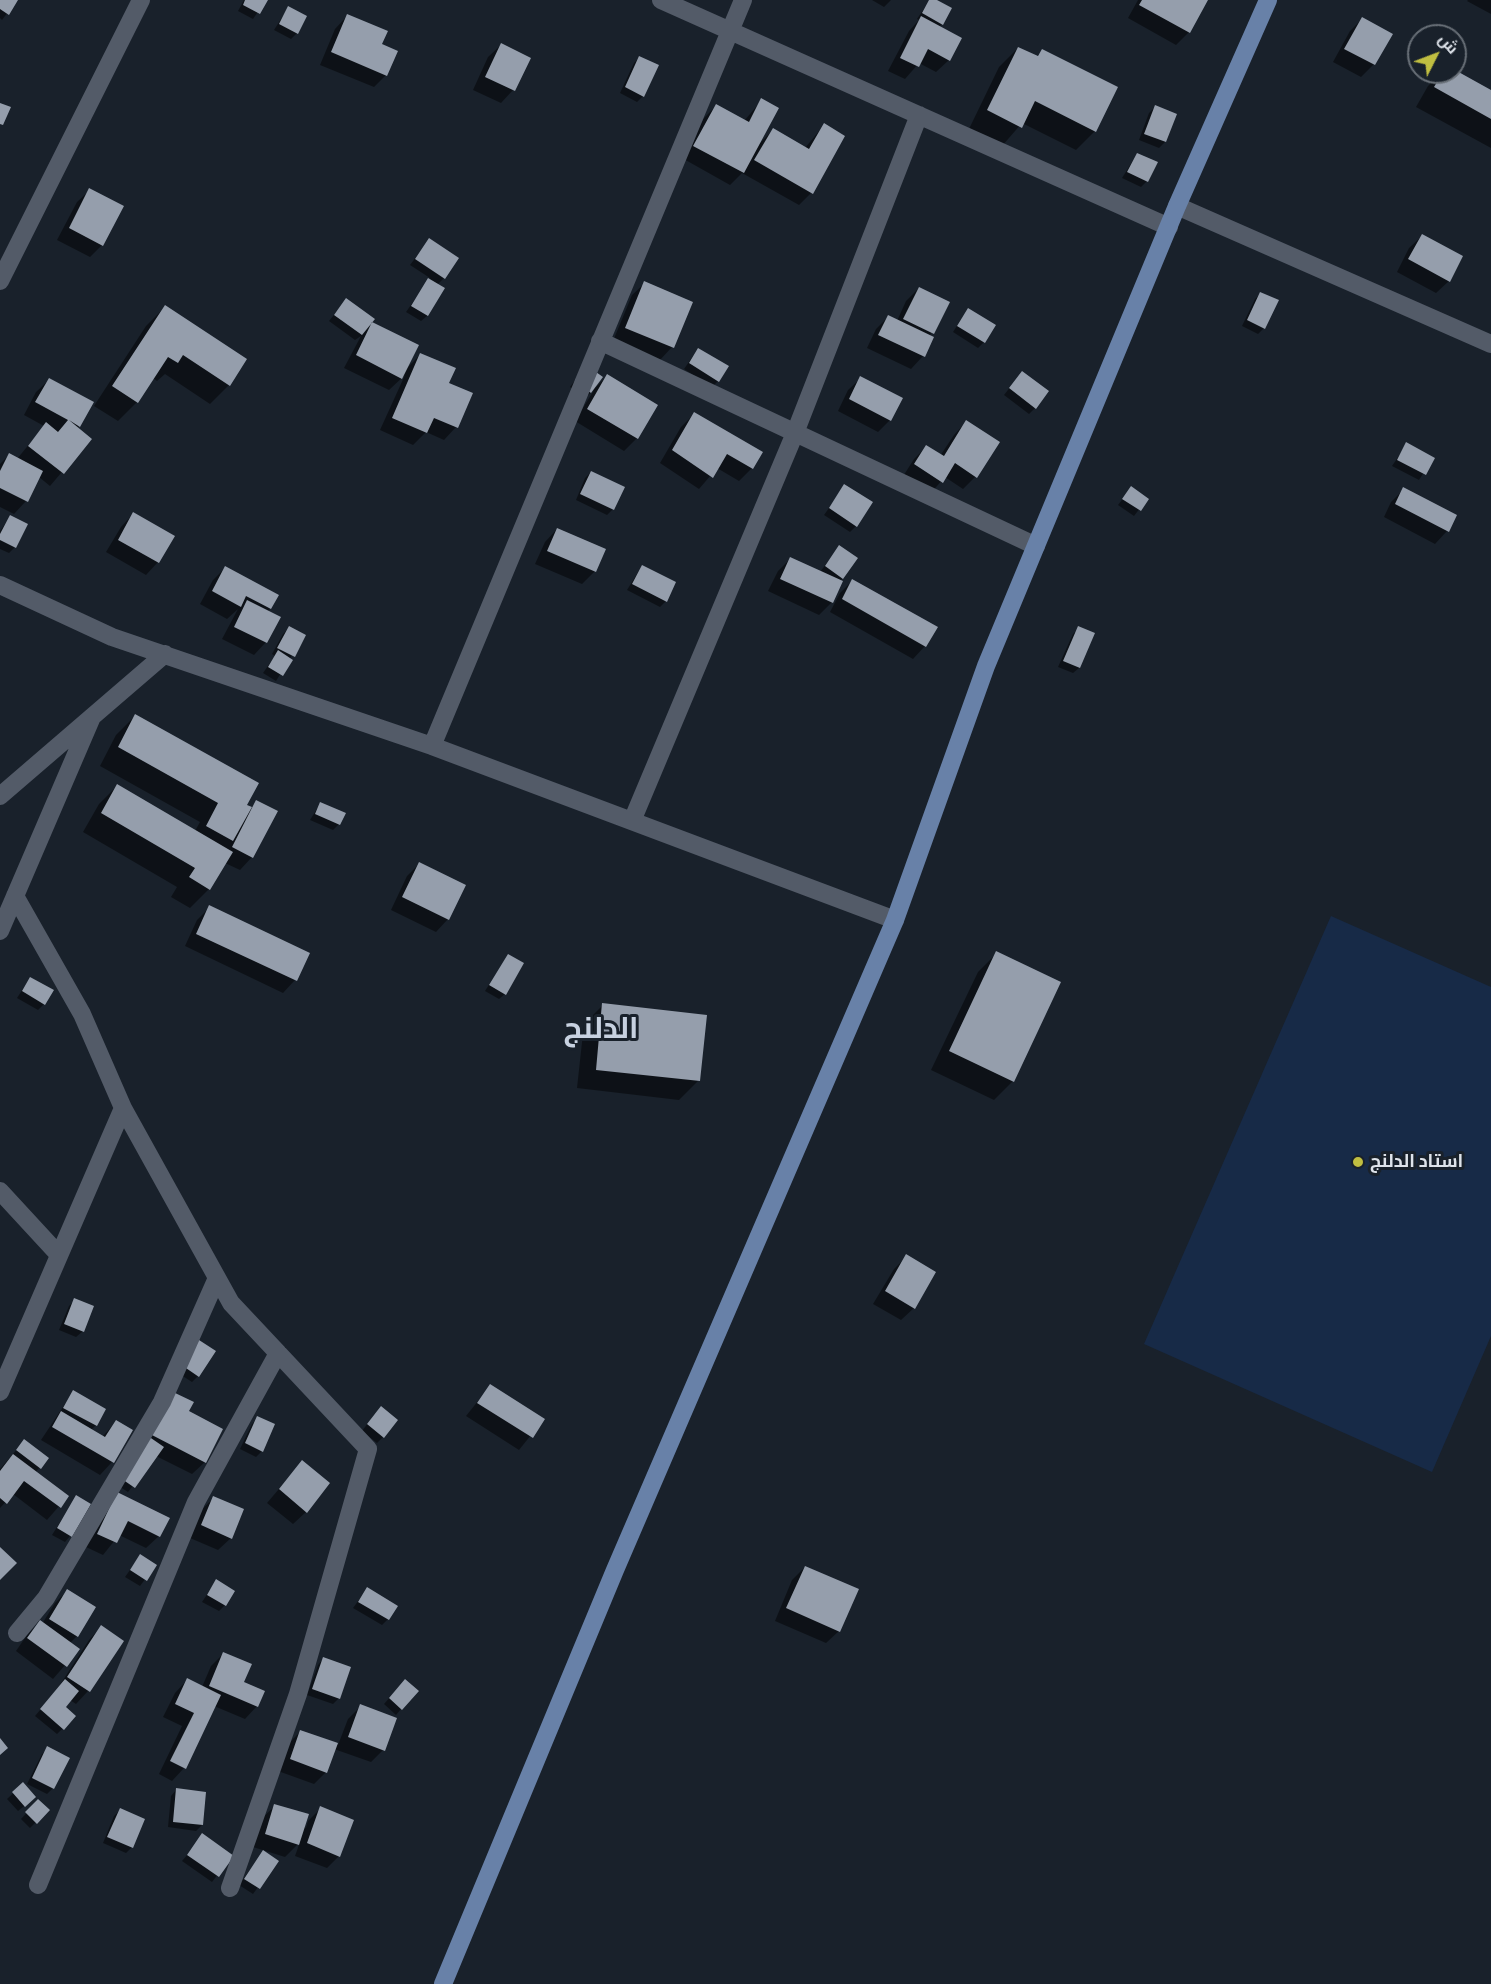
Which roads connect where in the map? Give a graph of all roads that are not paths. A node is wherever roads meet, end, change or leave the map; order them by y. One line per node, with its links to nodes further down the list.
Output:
1 (141, 0): 9 (street)
2 (661, 0): 5 (street)
3 (742, 0): 5 (street)
4 (1268, 0): 7 (main road)
5 (730, 30): 6 (street); 10 (street)
6 (919, 115): 8 (street); 12 (street)
7 (1177, 206): 8 (main road); 11 (street)
8 (1168, 227): 13 (main road)
9 (0, 281)
10 (600, 342): 12 (street); 17 (street)
11 (1491, 344)
12 (795, 433): 13 (street); 19 (street)
13 (1036, 546): 21 (main road)
14 (0, 585): 15 (street)
15 (165, 654): 16 (street); 17 (street)
16 (92, 717): 18 (street); 20 (street)
17 (432, 746): 19 (street)
18 (0, 796)
19 (632, 821): 21 (street)
20 (15, 896): 22 (street); 23 (street)
21 (895, 920): 32 (main road)
22 (0, 931)
23 (123, 1108): 25 (street); 26 (street)
24 (0, 1191): 25 (street)
25 (59, 1255): 28 (street)
26 (217, 1278): 27 (street); 29 (street)
27 (278, 1353): 30 (street); 31 (street)
28 (0, 1392)
29 (17, 1633)
30 (38, 1885)
31 (230, 1888)
32 (443, 1984)

